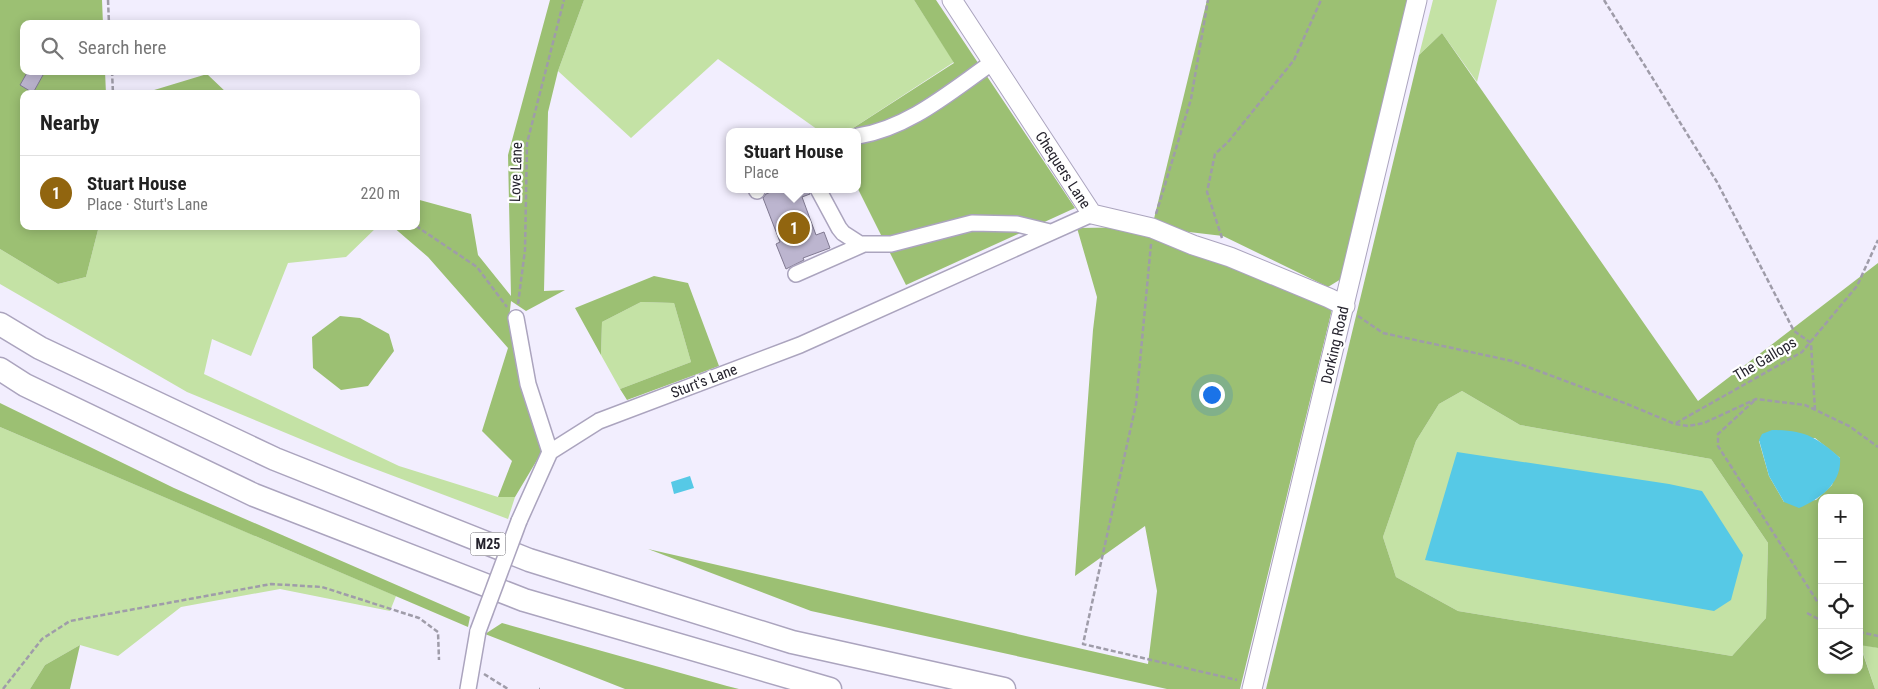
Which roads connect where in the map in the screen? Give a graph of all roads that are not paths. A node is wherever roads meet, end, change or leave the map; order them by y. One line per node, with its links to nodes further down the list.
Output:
1 (952, 0): 3 (main road, Chequers Lane)
2 (1417, 0): 10 (main road, Dorking Road)
3 (993, 62): 4 (street); 6 (main road, Chequers Lane)
4 (861, 136)
5 (820, 193): 8 (street)
6 (1092, 214): 7 (street, Sturt's Lane); 10 (main road, Chequers Lane)
7 (1050, 232): 8 (street); 14 (street, Sturt's Lane)
8 (864, 244): 9 (street)
9 (796, 274)
10 (1345, 306): 15 (main road, Dorking Road)
11 (516, 318): 14 (street)
12 (0, 324): 18 (highway, M25)
13 (0, 369): 17 (highway, M25)
14 (550, 452): 16 (street, bridge)
15 (1252, 686)
16 (468, 689)
17 (830, 689)
18 (1004, 689)

